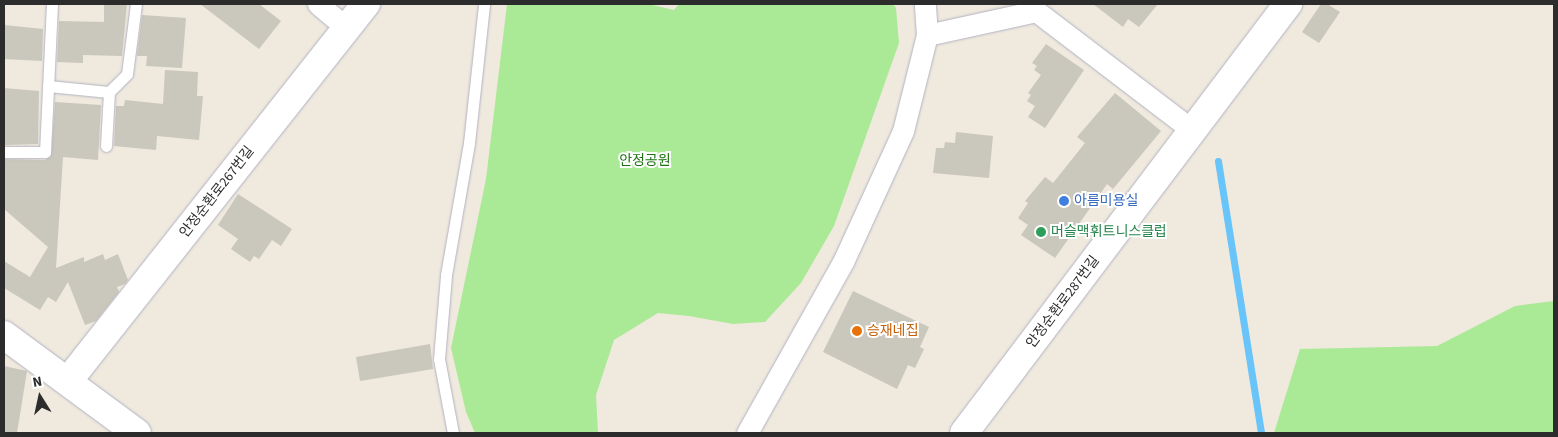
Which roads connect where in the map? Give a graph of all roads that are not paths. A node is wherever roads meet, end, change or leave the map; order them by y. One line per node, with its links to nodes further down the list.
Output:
1 (52, 4): 10 (lane)
2 (136, 4): 11 (lane)
3 (318, 4): 8 (street)
4 (366, 4): 8 (street, 안정순환로267번길)
5 (484, 4): 18 (lane)
6 (925, 4): 9 (street)
7 (1288, 4): 12 (street, 안정순환로287번길)
8 (347, 28): 16 (street, 안정순환로267번길)
9 (927, 35): 12 (street); 19 (street)
10 (48, 86): 11 (lane); 14 (lane)
11 (109, 92): 13 (lane)
12 (1192, 130): 20 (street, 안정순환로287번길)
13 (106, 146)
14 (4, 152)
15 (4, 335): 16 (street)
16 (68, 381): 17 (street)
17 (137, 433)
18 (452, 433)
19 (747, 433)
20 (964, 433)

